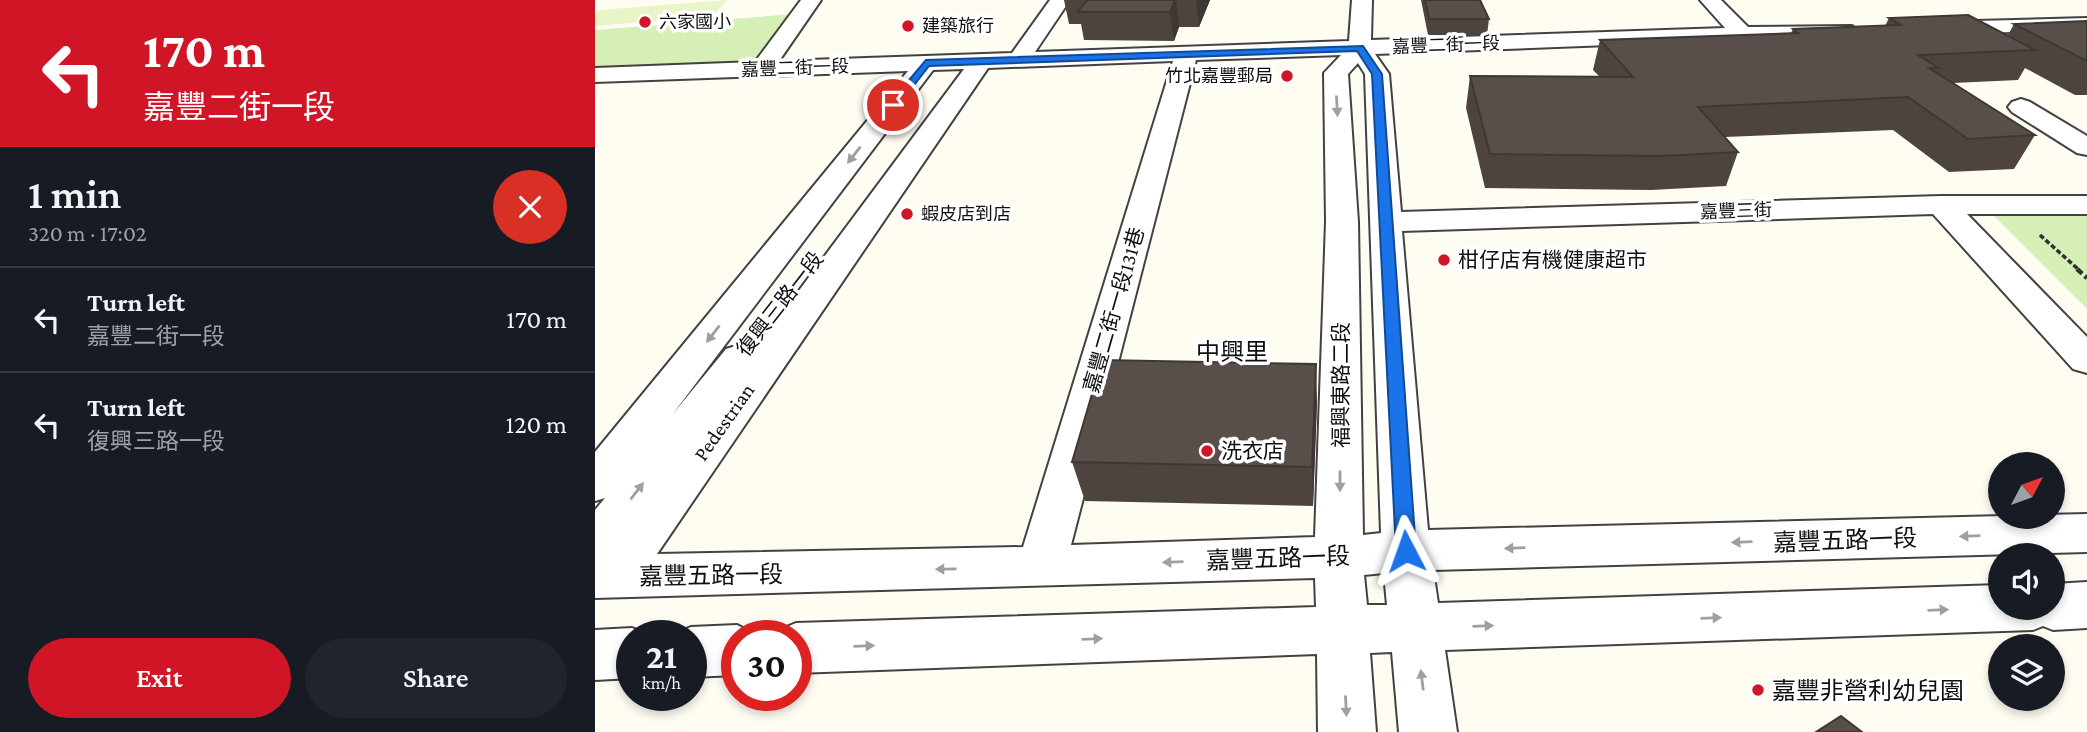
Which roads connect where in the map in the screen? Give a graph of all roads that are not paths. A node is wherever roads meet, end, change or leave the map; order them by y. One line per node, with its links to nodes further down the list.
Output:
1 (811, 0): 14 (street)
2 (1060, 0): 11 (street)
3 (1362, 0): 9 (street)
4 (1710, 0): 8 (street)
5 (2087, 24): 6 (street)
6 (1921, 28)
7 (1866, 30): 8 (street, 嘉豐二街一段)
8 (1742, 33): 9 (street, 嘉豐二街一段)
9 (1360, 48): 10 (street, 嘉豐二街一段); 20 (street); 25 (street, 福興東路二段, one-way to 25)
10 (1187, 53): 11 (street, 嘉豐二街一段); 27 (street, 嘉豐二街一段131巷)
11 (1019, 59): 12 (street, 嘉豐二街一段)
12 (973, 62): 13 (street, 嘉豐二街一段); 26 (street, Pedestrian)
13 (926, 63): 14 (street, 嘉豐二街一段); 22 (street, 復興三路一段, one-way to 22)
14 (762, 69): 15 (street, 嘉豐二街一段)
15 (595, 75)
16 (2021, 107): 17 (street)
17 (2087, 146)
18 (1941, 205): 19 (street, 嘉豐三街); 20 (street, 嘉豐三街); 21 (street)
19 (2087, 205)
20 (1386, 222): 24 (street)
21 (2087, 360)
22 (595, 484)
23 (2087, 533): 24 (street, 嘉豐五路一段, one-way to 24)
24 (1406, 551): 25 (street, 嘉豐五路一段); 31 (street)
25 (1339, 557): 27 (street, 嘉豐五路一段, one-way to 27); 32 (street, 福興東路二段)
26 (601, 567): 27 (street, 嘉豐五路一段, one-way to 26)
27 (1041, 567)
28 (2087, 606): 29 (street)
29 (2065, 607)
30 (1988, 609): 31 (street, one-way to 30)
31 (1415, 628): 32 (street); 37 (street, one-way to 31)
32 (1341, 631): 33 (street, one-way to 32); 36 (street, 福興東路二段, one-way to 36)
33 (812, 648)
34 (616, 654): 35 (street)
35 (595, 655)
36 (1347, 732)
37 (1429, 732)

